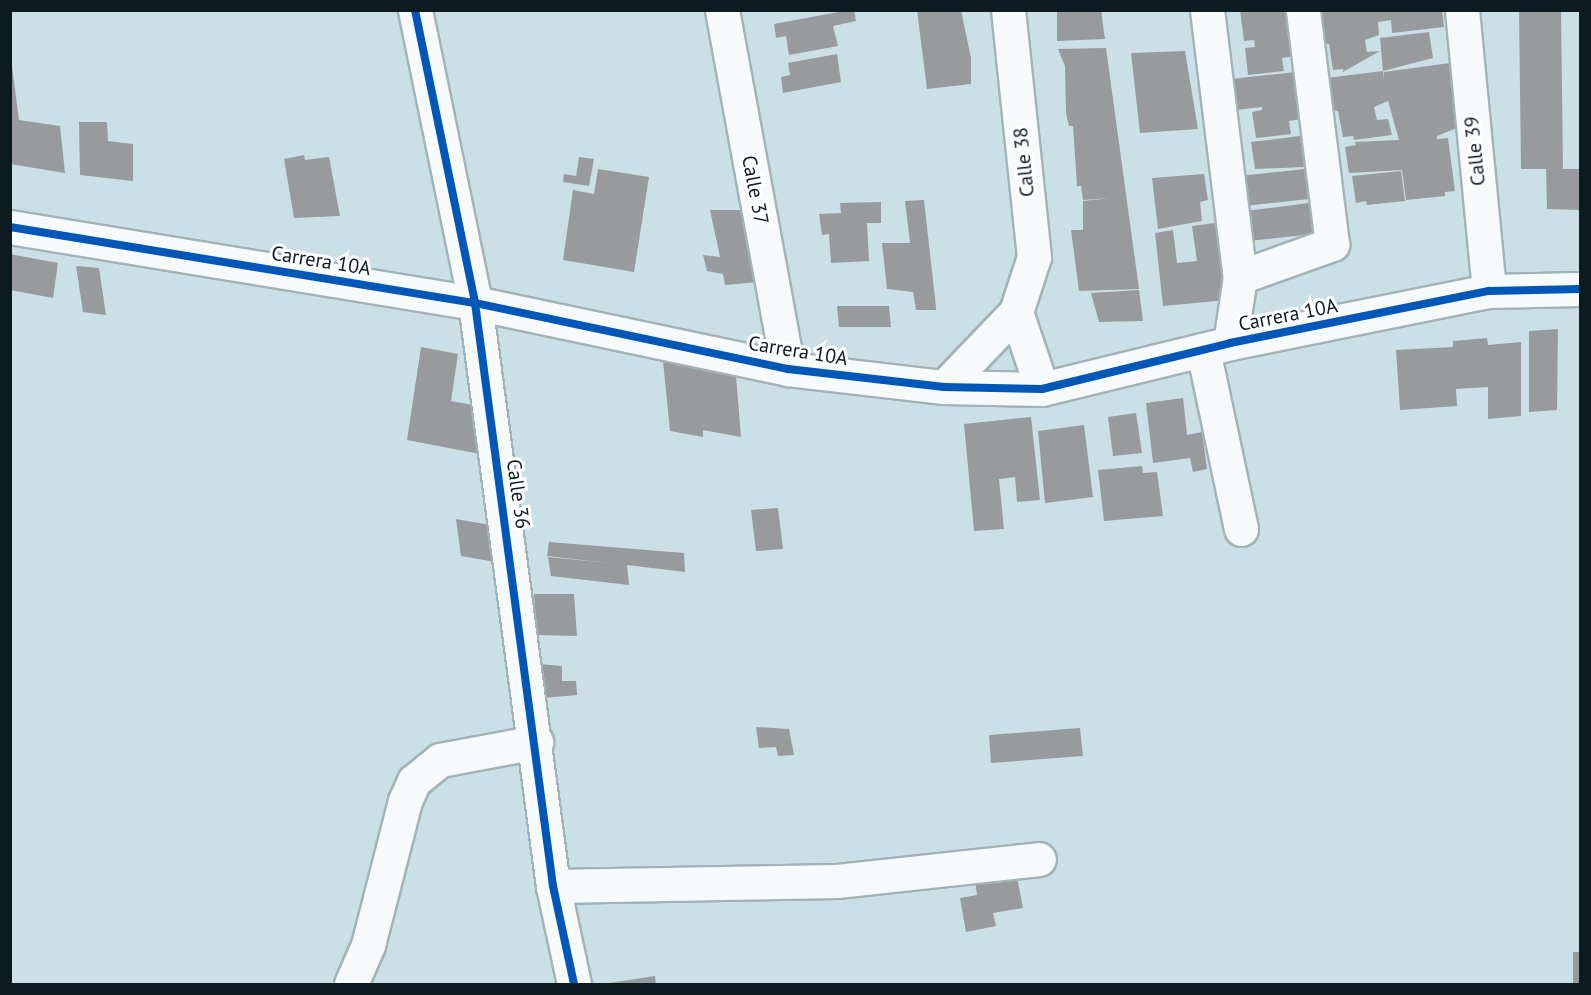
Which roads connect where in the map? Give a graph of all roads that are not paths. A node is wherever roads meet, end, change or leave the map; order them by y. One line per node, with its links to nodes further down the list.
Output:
1 (415, 10): 11 (street, Calle 36)
2 (722, 10): 14 (street, Calle 37)
3 (1008, 10): 12 (street, Calle 38)
4 (1207, 10): 8 (street)
5 (1303, 10): 8 (street)
6 (1462, 10): 10 (street, Calle 39)
7 (10, 227): 11 (street, Carrera 10A)
8 (1240, 278): 13 (street)
9 (1581, 289): 10 (street, Carrera 10A)
10 (1489, 291): 13 (street, Carrera 10A)
11 (475, 303): 14 (street, Carrera 10A); 18 (street, Calle 36)
12 (1016, 312): 15 (street); 16 (street)
13 (1216, 346): 16 (street, Carrera 10A); 17 (street)
14 (789, 369): 15 (street, Carrera 10A)
15 (944, 387): 16 (street, Carrera 10A)
16 (1042, 389)
17 (1241, 529)
18 (536, 742): 20 (street, Calle 36); 21 (street)
19 (1039, 859): 20 (street)
20 (553, 886): 22 (street, Calle 36)
21 (351, 984)
22 (574, 984)

